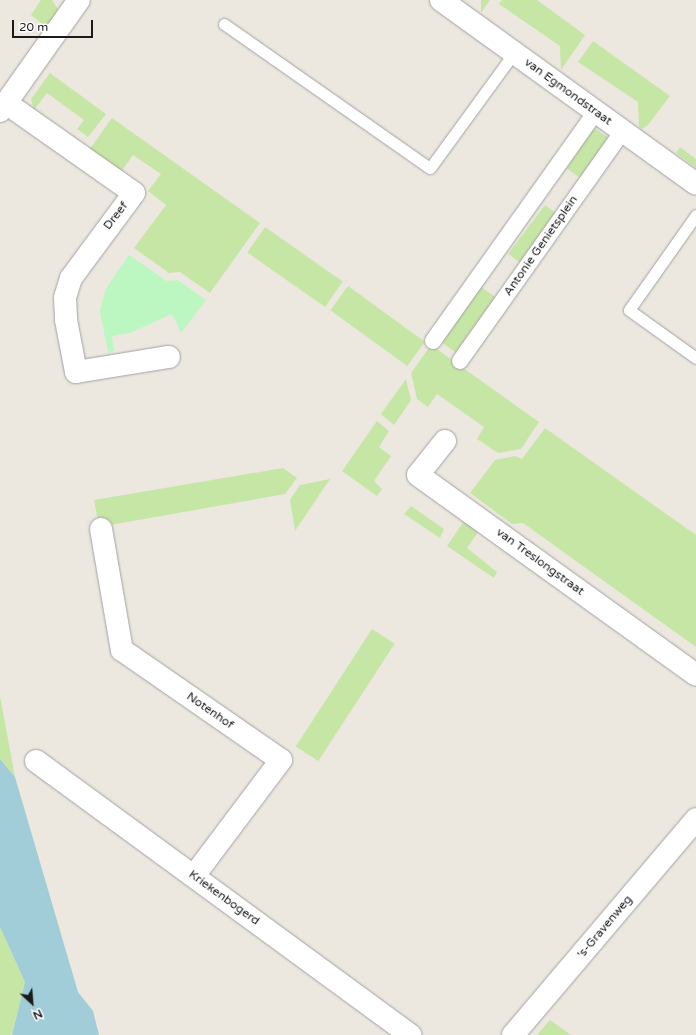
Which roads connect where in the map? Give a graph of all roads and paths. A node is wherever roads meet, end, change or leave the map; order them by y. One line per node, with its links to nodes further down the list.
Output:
1 (441, 0): 4 (street, van Egmondstraat)
2 (76, 1): 5 (street)
3 (224, 24): 4 (lane)
4 (514, 53): 6 (street, van Egmondstraat)
5 (3, 107): 11 (street, Dreef)
6 (596, 112): 7 (street, van Egmondstraat); 10 (street)
7 (623, 131): 8 (street, van Egmondstraat); 13 (street, Antonie Genietsplein)
8 (696, 184)
9 (696, 215): 12 (lane)
10 (433, 341)
11 (169, 357)
12 (696, 358)
13 (460, 361)
14 (445, 441): 16 (street, van Treslongstraat)
15 (101, 529): 19 (street, Notenhof)
16 (696, 674)
17 (36, 761): 19 (street, Kriekenbogerd)
18 (696, 819): 21 (street, 's-Gravenweg)
19 (194, 876): 20 (street, Kriekenbogerd)
20 (411, 1035)
21 (513, 1035)

